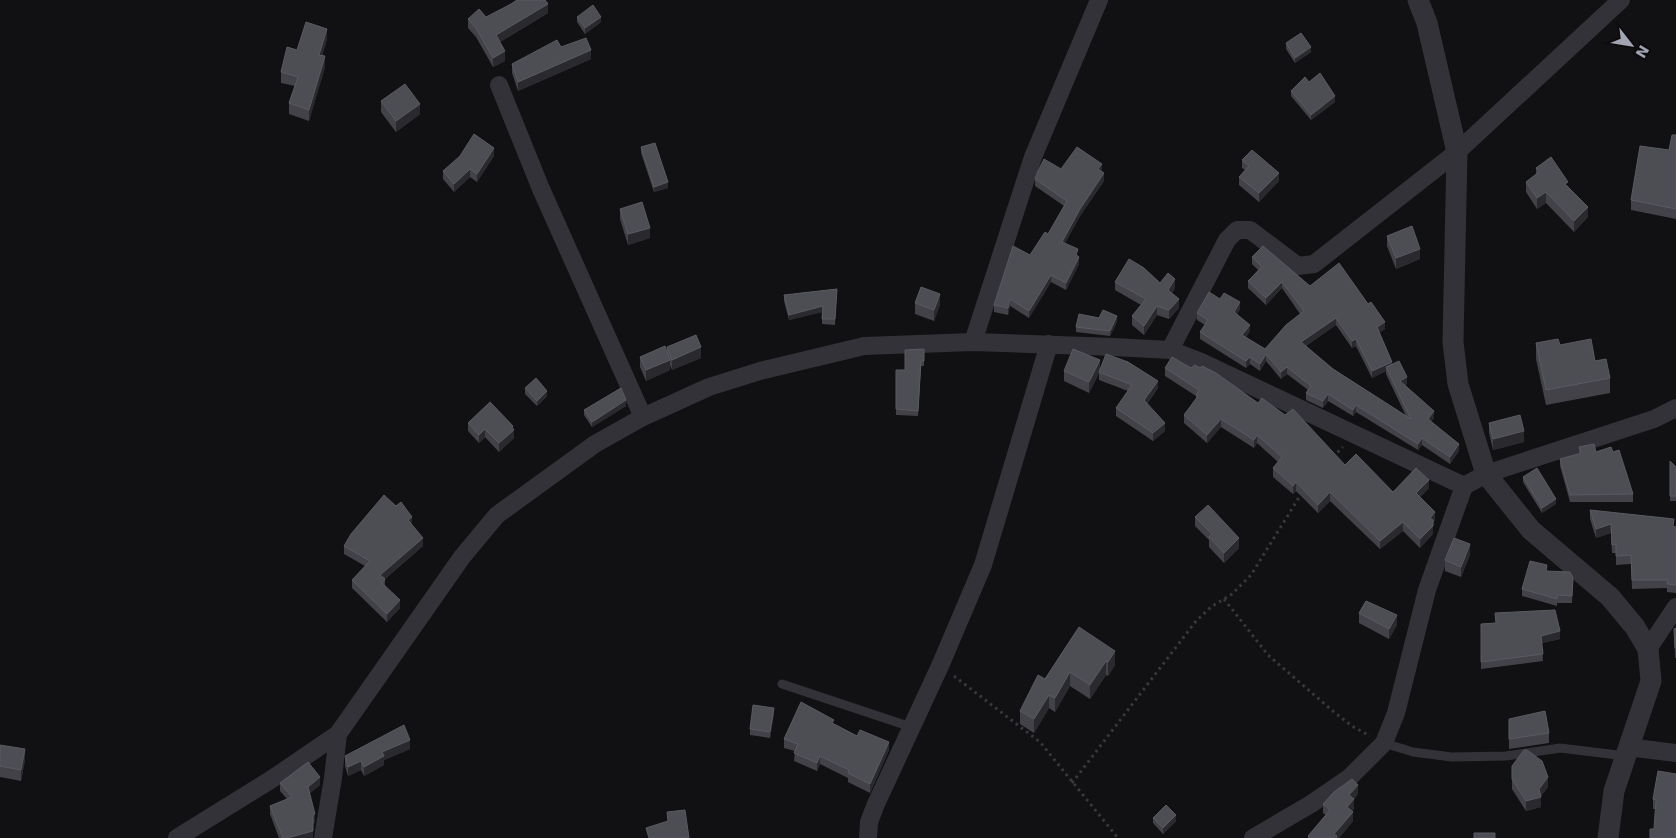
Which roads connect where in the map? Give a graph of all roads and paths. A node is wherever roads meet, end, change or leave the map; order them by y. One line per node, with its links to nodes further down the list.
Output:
1 (1099, 0): 6 (street)
2 (1418, 0): 5 (street)
3 (1621, 0): 5 (street)
4 (499, 85): 10 (street)
5 (1457, 152): 8 (street); 13 (street)
6 (973, 342): 7 (street); 10 (street)
7 (1049, 344): 8 (street); 19 (street)
8 (1170, 350): 11 (street)
9 (1676, 408): 13 (street)
10 (642, 417): 22 (street)
11 (1352, 433): 12 (path); 15 (street)
12 (1330, 460)
13 (1486, 474): 15 (street); 18 (street)
14 (1308, 484): 16 (path)
15 (1464, 486): 23 (street)
16 (1224, 599): 23 (path); 26 (path)
17 (1676, 607): 18 (street)
18 (1648, 649): 24 (street)
19 (940, 666): 21 (street); 26 (path)
20 (782, 684): 21 (lane)
21 (911, 727): 29 (street)
22 (338, 734): 27 (street); 28 (street)
23 (1384, 743): 24 (lane); 31 (street)
24 (1627, 751): 25 (street); 32 (street)
25 (1676, 753)
26 (1072, 783): 30 (path)
27 (177, 838)
28 (323, 838)
29 (868, 838)
30 (1118, 838)
31 (1253, 838)
32 (1608, 838)

